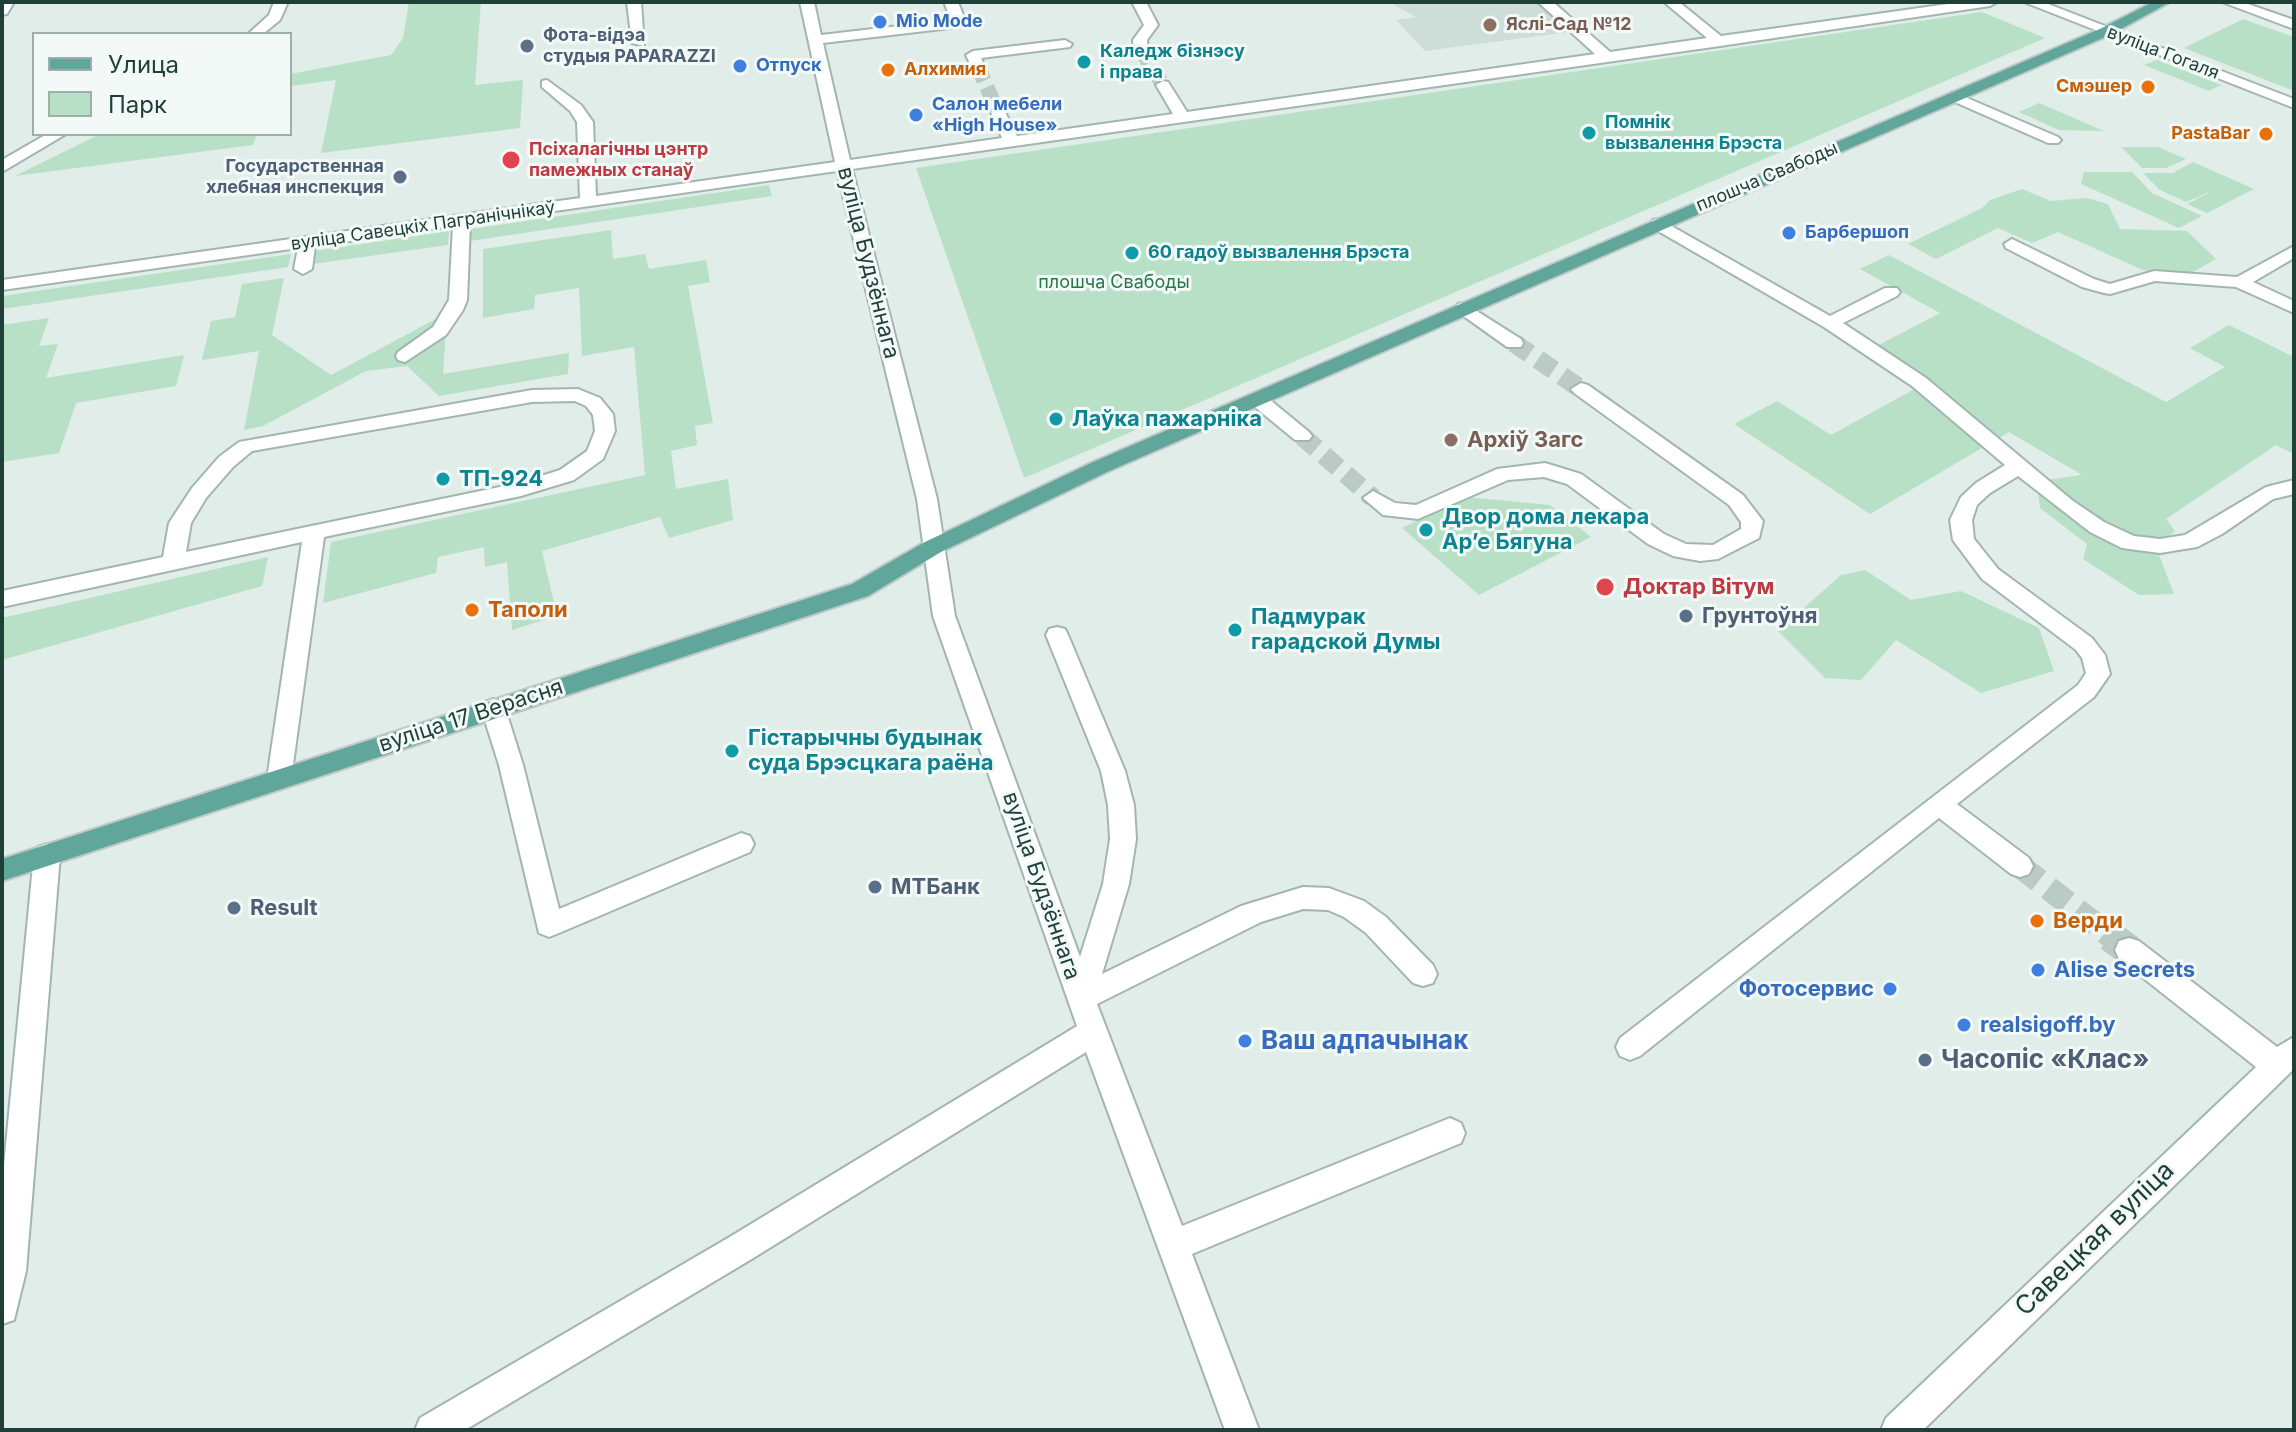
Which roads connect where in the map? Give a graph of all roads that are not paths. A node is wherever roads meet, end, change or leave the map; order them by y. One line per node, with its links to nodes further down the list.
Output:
1 (7, 2): 13 (street)
2 (281, 2): 16 (street)
3 (634, 2): 19 (street)
4 (807, 2): 17 (street, вуліца Будзённага)
5 (951, 2): 21 (street)
6 (1139, 2): 22 (street)
7 (1545, 2): 23 (street)
8 (1671, 2): 18 (street)
9 (1990, 2): 18 (street)
10 (2031, 2): 15 (street, вуліца Гогаля)
11 (2163, 2): 15 (main road, плошча Свабоды)
12 (2229, 2): 14 (street)
13 (2, 11)
14 (2294, 25)
15 (2107, 31): 26 (main road, плошча Свабоды); 27 (street, вуліца Гогаля)
16 (257, 32)
17 (816, 40): 21 (street); 33 (street, вуліца Будзённага)
18 (1720, 42): 23 (street)
19 (639, 43)
20 (1065, 44): 21 (street)
21 (969, 45)
22 (1141, 50)
23 (1608, 58): 29 (street)
24 (547, 84): 35 (street)
25 (1163, 85): 29 (street)
26 (1953, 96): 31 (street); 37 (main road, плошча Свабоды)
27 (2294, 104)
28 (998, 112): 32 (street)
29 (1183, 117): 32 (street)
30 (55, 136): 34 (street)
31 (2053, 140)
32 (1012, 142): 33 (street)
33 (844, 166): 35 (street, вуліца Савецкіх Пагранічнікаў); 57 (street, вуліца Будзённага)
34 (2, 167)
35 (588, 202): 36 (street, вуліца Савецкіх Пагранічнікаў)
36 (462, 220): 38 (street, вуліца Савецкіх Пагранічнікаў); 49 (street)
37 (1659, 224): 45 (main road, плошча Свабоды); 47 (street)
38 (307, 242): 41 (street); 43 (street, вуліца Савецкіх Пагранічнікаў)
39 (2012, 244): 42 (street)
40 (2294, 251): 42 (street)
41 (303, 269)
42 (2240, 282): 46 (street)
43 (2, 285)
44 (1891, 292): 47 (street)
45 (1464, 308): 48 (street); 51 (main road, плошча Свабоды)
46 (2294, 308)
47 (1830, 323): 53 (street)
48 (1514, 343)
49 (405, 356)
50 (1581, 389): 55 (street)
51 (1257, 399): 52 (street); 57 (main road, плошча Свабоды)
52 (1302, 436)
53 (2019, 466): 54 (street); 63 (street)
54 (2294, 487)
55 (1373, 498)
56 (314, 532): 58 (street); 58 (street); 62 (street)
57 (933, 547): 61 (main road, вуліца 17 Верасня); 70 (street, вуліца Будзённага)
58 (173, 562): 59 (street)
59 (2, 599)
60 (1057, 635): 70 (street)
61 (493, 708): 62 (main road, вуліца 17 Верасня); 64 (street)
62 (279, 779): 65 (main road, вуліца 17 Верасня)
63 (1939, 804): 66 (street); 72 (street)
64 (741, 844)
65 (47, 855): 67 (main road, вуліца 17 Верасня); 76 (street)
66 (2020, 866)
67 (2, 870)
68 (2129, 950): 73 (street)
69 (1423, 974): 70 (street)
70 (1081, 998): 71 (street, вуліца Будзённага)
71 (1093, 1032): 75 (street, вуліца Будзённага); 77 (street)
72 (1630, 1047)
73 (2286, 1058): 79 (street, Савецкая вуліца)
74 (1450, 1133): 75 (street)
75 (1172, 1246): 78 (street, вуліца Будзённага)
76 (2, 1308)
77 (432, 1430)
78 (1242, 1430)
79 (1898, 1430)

